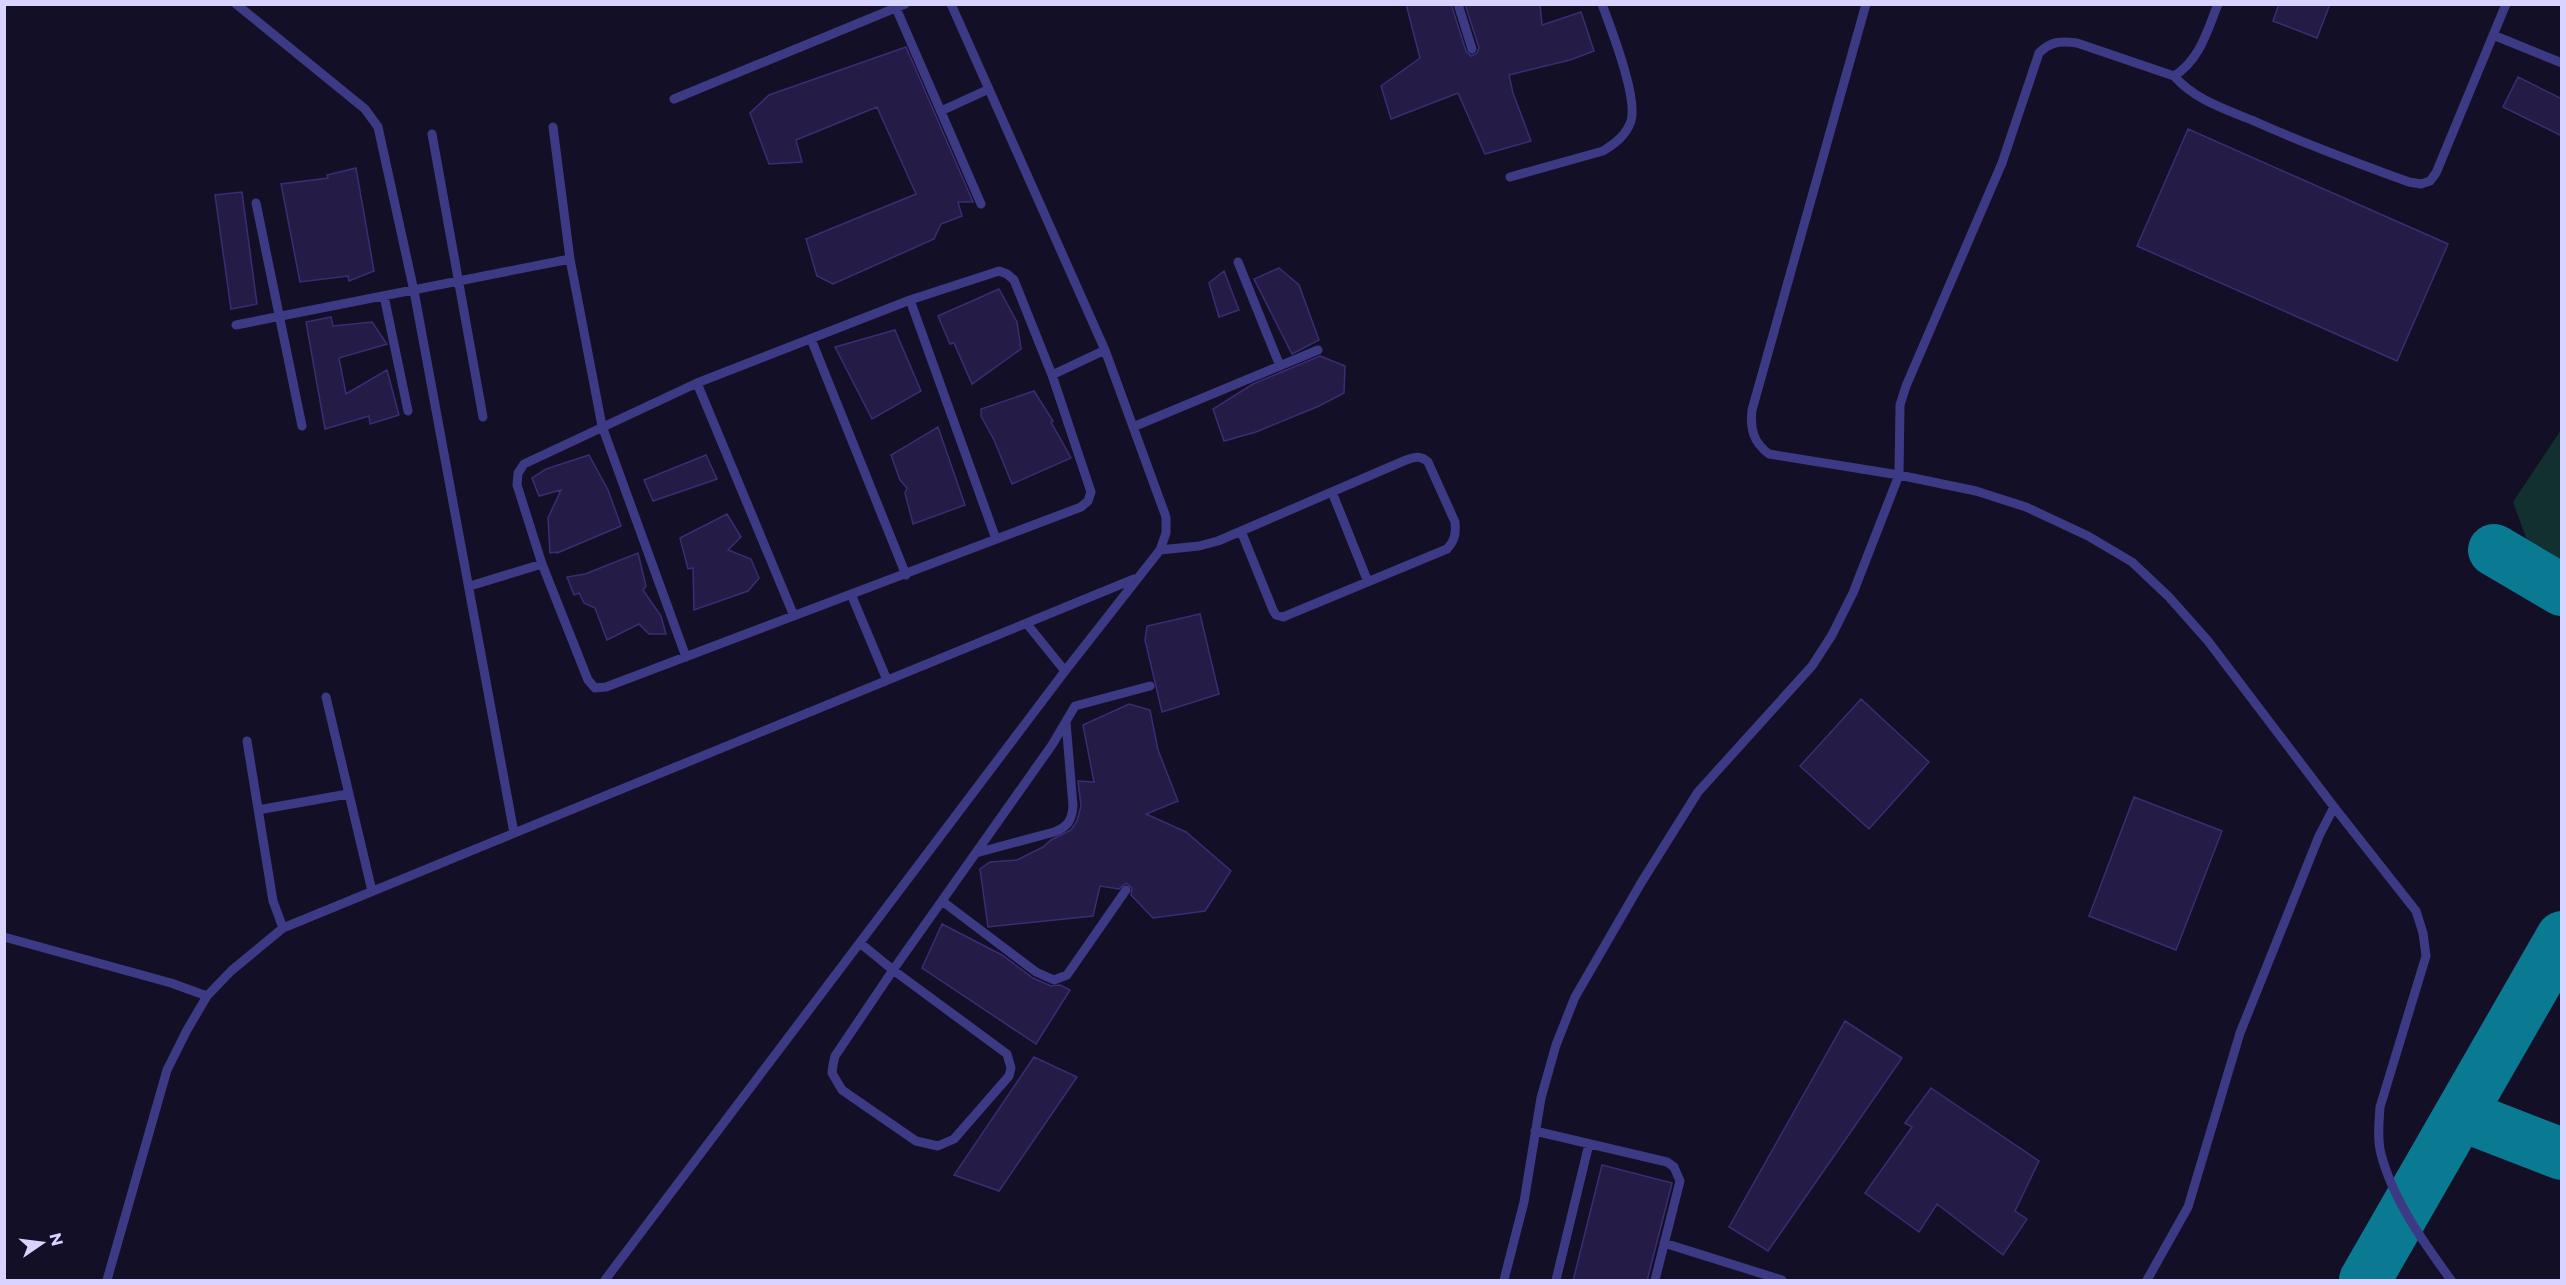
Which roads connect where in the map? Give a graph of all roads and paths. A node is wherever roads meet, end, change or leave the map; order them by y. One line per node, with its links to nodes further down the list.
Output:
1 (236, 4): 24 (lane)
2 (951, 4): 13 (lane)
3 (1458, 4): 10 (lane)
4 (1602, 4): 18 (lane)
5 (1866, 4): 40 (lane)
6 (2218, 4): 12 (lane)
7 (2506, 4): 9 (lane)
8 (901, 6): 14 (lane); 15 (lane)
9 (2493, 35): 11 (lane); 12 (lane)
10 (1472, 49)
11 (2562, 63)
12 (2174, 76): 40 (lane)
13 (989, 89): 15 (lane); 30 (lane)
14 (674, 99)
15 (941, 111): 20 (lane)
16 (553, 127): 21 (lane)
17 (432, 134): 23 (lane)
18 (1510, 177)
19 (256, 203): 27 (lane)
20 (981, 204)
21 (570, 259): 23 (lane); 38 (lane)
22 (1238, 262): 32 (lane)
23 (459, 282): 24 (lane); 36 (lane)
24 (414, 291): 25 (lane); 49 (lane)
25 (384, 296): 27 (lane); 35 (lane)
26 (910, 300): 29 (lane); 33 (lane); 43 (lane)
27 (281, 316): 28 (lane); 37 (lane)
28 (236, 325)
29 (811, 339): 34 (lane); 46 (lane)
30 (1105, 350): 33 (lane); 39 (lane)
31 (1318, 350): 32 (lane)
32 (1280, 366): 39 (lane)
33 (1052, 375): 43 (lane)
34 (697, 383): 38 (lane); 51 (lane)
35 (408, 411)
36 (483, 417)
37 (302, 426)
38 (602, 426): 45 (lane); 53 (lane)
39 (1133, 427): 44 (lane)
40 (1899, 475): 61 (lane); 73 (lane)
41 (1332, 492): 42 (lane); 48 (lane); 48 (lane)
42 (1241, 531): 44 (lane); 48 (lane)
43 (996, 539): 46 (lane)
44 (1160, 550): 47 (lane)
45 (542, 564): 49 (lane); 53 (lane)
46 (906, 575): 50 (lane)
47 (1137, 578): 52 (lane); 54 (lane)
48 (1368, 582)
49 (470, 586): 63 (lane)
50 (851, 594): 51 (lane); 55 (lane)
51 (794, 616): 53 (lane)
52 (1027, 624): 54 (lane); 55 (lane)
53 (686, 657)
54 (1065, 671): 70 (lane)
55 (887, 680): 63 (lane)
56 (1150, 686): 58 (lane)
57 (326, 697): 60 (lane)
58 (1066, 720): 64 (lane); 64 (lane)
59 (248, 741): 62 (lane)
60 (348, 794): 62 (lane); 66 (lane)
61 (2334, 807): 82 (lane); 83 (lane)
62 (258, 810): 68 (lane)
63 (514, 833): 66 (lane)
64 (976, 853): 67 (lane)
65 (1126, 890): 67 (lane)
66 (372, 891): 68 (lane)
67 (942, 901): 71 (lane)
68 (283, 928): 72 (lane)
69 (4, 937): 72 (lane)
70 (860, 943): 71 (lane); 77 (lane)
71 (893, 970): 71 (lane)
72 (207, 996): 76 (lane)
73 (1535, 1131): 74 (lane); 78 (lane)
74 (1589, 1144): 75 (lane); 79 (lane)
75 (1664, 1243): 80 (lane); 81 (lane)
76 (107, 1281)
77 (605, 1281)
78 (1504, 1281)
79 (1556, 1281)
80 (1655, 1281)
81 (1782, 1281)
82 (2147, 1281)
83 (2451, 1281)

